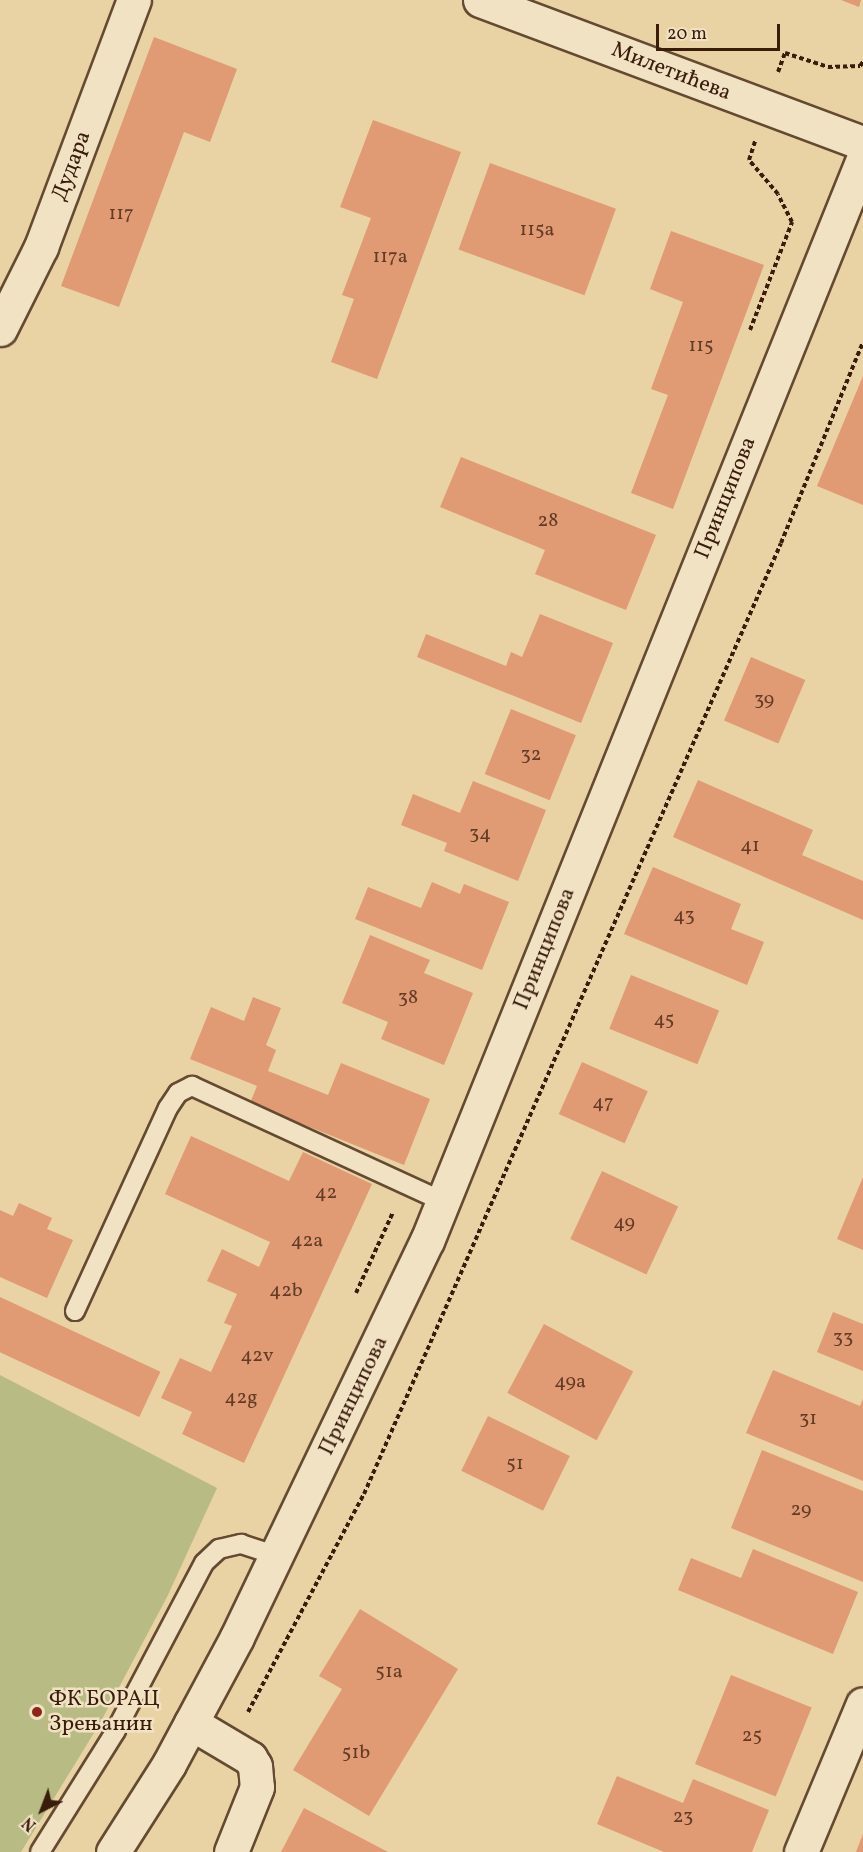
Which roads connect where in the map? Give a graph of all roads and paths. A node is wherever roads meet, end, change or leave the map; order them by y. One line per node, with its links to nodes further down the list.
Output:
1 (134, 0): 7 (street, Дудара)
2 (480, 0): 4 (street, Милетићева)
3 (863, 62): 4 (path)
4 (766, 108): 5 (street, Милетићева); 8 (path)
5 (863, 143)
6 (863, 159): 11 (street, Принципова)
7 (0, 329)
8 (746, 340)
9 (863, 342): 17 (path)
10 (405, 1184): 11 (lane); 12 (path); 13 (lane)
11 (444, 1202): 14 (street, Принципова)
12 (351, 1305)
13 (75, 1311)
14 (277, 1556): 16 (street, Принципова); 18 (lane)
15 (860, 1719): 21 (street)
16 (190, 1723): 17 (street); 19 (street, Принципова)
17 (230, 1746): 20 (street)
18 (40, 1852)
19 (114, 1852)
20 (231, 1852)
21 (801, 1852)

